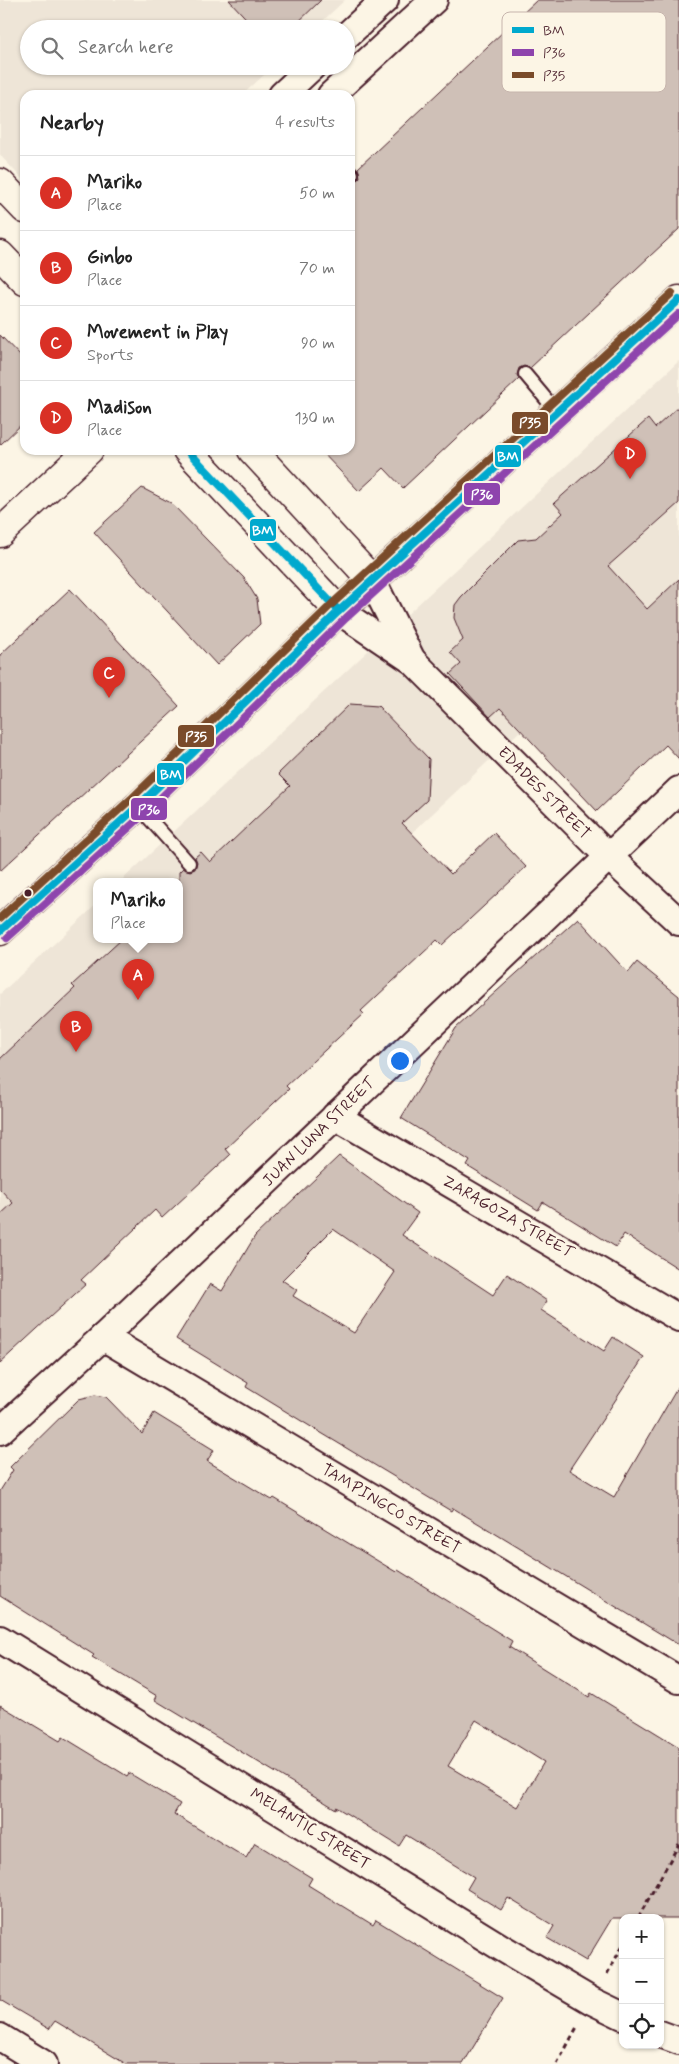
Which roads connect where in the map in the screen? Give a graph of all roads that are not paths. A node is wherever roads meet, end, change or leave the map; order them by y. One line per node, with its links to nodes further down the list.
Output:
1 (386, 0): 3 (street)
2 (434, 0): 4 (street)
3 (355, 28)
4 (355, 66)
5 (303, 75): 7 (street)
6 (346, 75): 8 (street)
7 (287, 90)
8 (335, 90)
9 (0, 183): 10 (main road)
10 (20, 204)
11 (0, 255): 12 (main road)
12 (20, 276)
13 (679, 300): 15 (main road)
14 (525, 374): 15 (lane)
15 (556, 411): 20 (main road)
16 (85, 455): 19 (main road)
17 (193, 455): 21 (main road)
18 (257, 455): 20 (main road)
19 (0, 533)
20 (372, 580): 21 (main road); 22 (street, EDADES STREET)
21 (339, 612): 22 (street, EDADES STREET); 24 (main road)
22 (413, 661): 25 (street, EDADES STREET)
23 (679, 790): 25 (street, JUAN LUNA STREET)
24 (138, 806): 26 (lane); 28 (main road)
25 (608, 856): 27 (street, EDADES STREET); 29 (street, JUAN LUNA STREET)
26 (189, 863)
27 (679, 922)
28 (0, 931)
29 (336, 1116): 30 (street, ZARAGOZA STREET); 31 (street, JUAN LUNA STREET)
30 (679, 1318)
31 (103, 1337): 32 (street, JUAN LUNA STREET); 34 (street, TAMPINGCO STREET)
32 (0, 1431)
33 (0, 1639): 35 (street, MELANTIC STREET)
34 (679, 1680)
35 (619, 2014)
36 (664, 2035): 38 (street)
37 (0, 2037): 39 (street)
38 (679, 2041)
39 (44, 2064)

